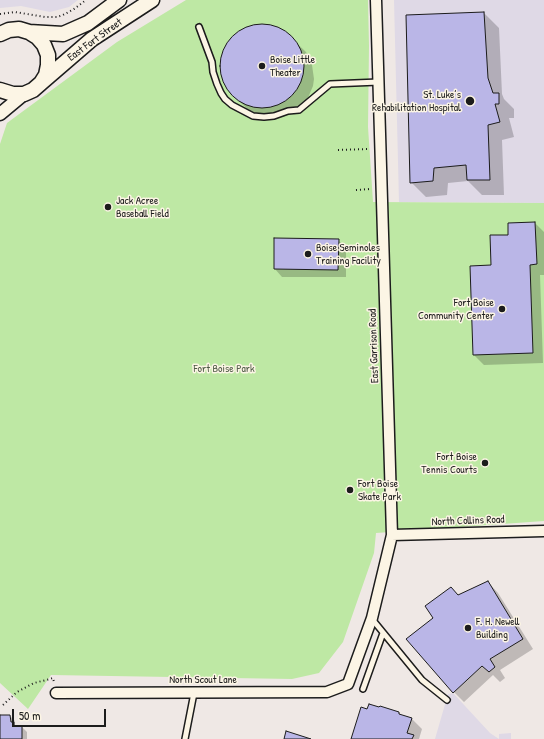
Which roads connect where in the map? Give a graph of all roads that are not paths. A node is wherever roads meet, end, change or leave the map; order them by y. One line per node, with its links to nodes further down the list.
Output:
1 (119, 0): 6 (main road, East Fort Street)
2 (152, 0): 8 (main road, East Fort Street)
3 (376, 0): 7 (street, East Garrison Road)
4 (200, 27): 7 (lane)
5 (3, 31): 6 (main road, East Fort Street)
6 (29, 32): 8 (main road)
7 (379, 82): 13 (street, East Garrison Road)
8 (41, 83): 10 (main road, East Fort Street)
9 (0, 90): 10 (main road)
10 (24, 94): 11 (street)
11 (0, 114)
12 (544, 531): 13 (street, North Collins Road)
13 (392, 535): 14 (street, East Garrison Road)
14 (372, 618): 15 (lane); 16 (street, East Garrison Road)
15 (383, 633): 17 (lane); 20 (lane)
16 (348, 684): 18 (street, North Scout Lane)
17 (363, 689)
18 (194, 692): 19 (street, North Scout Lane); 21 (lane)
19 (56, 693)
20 (447, 700)
21 (185, 739)

